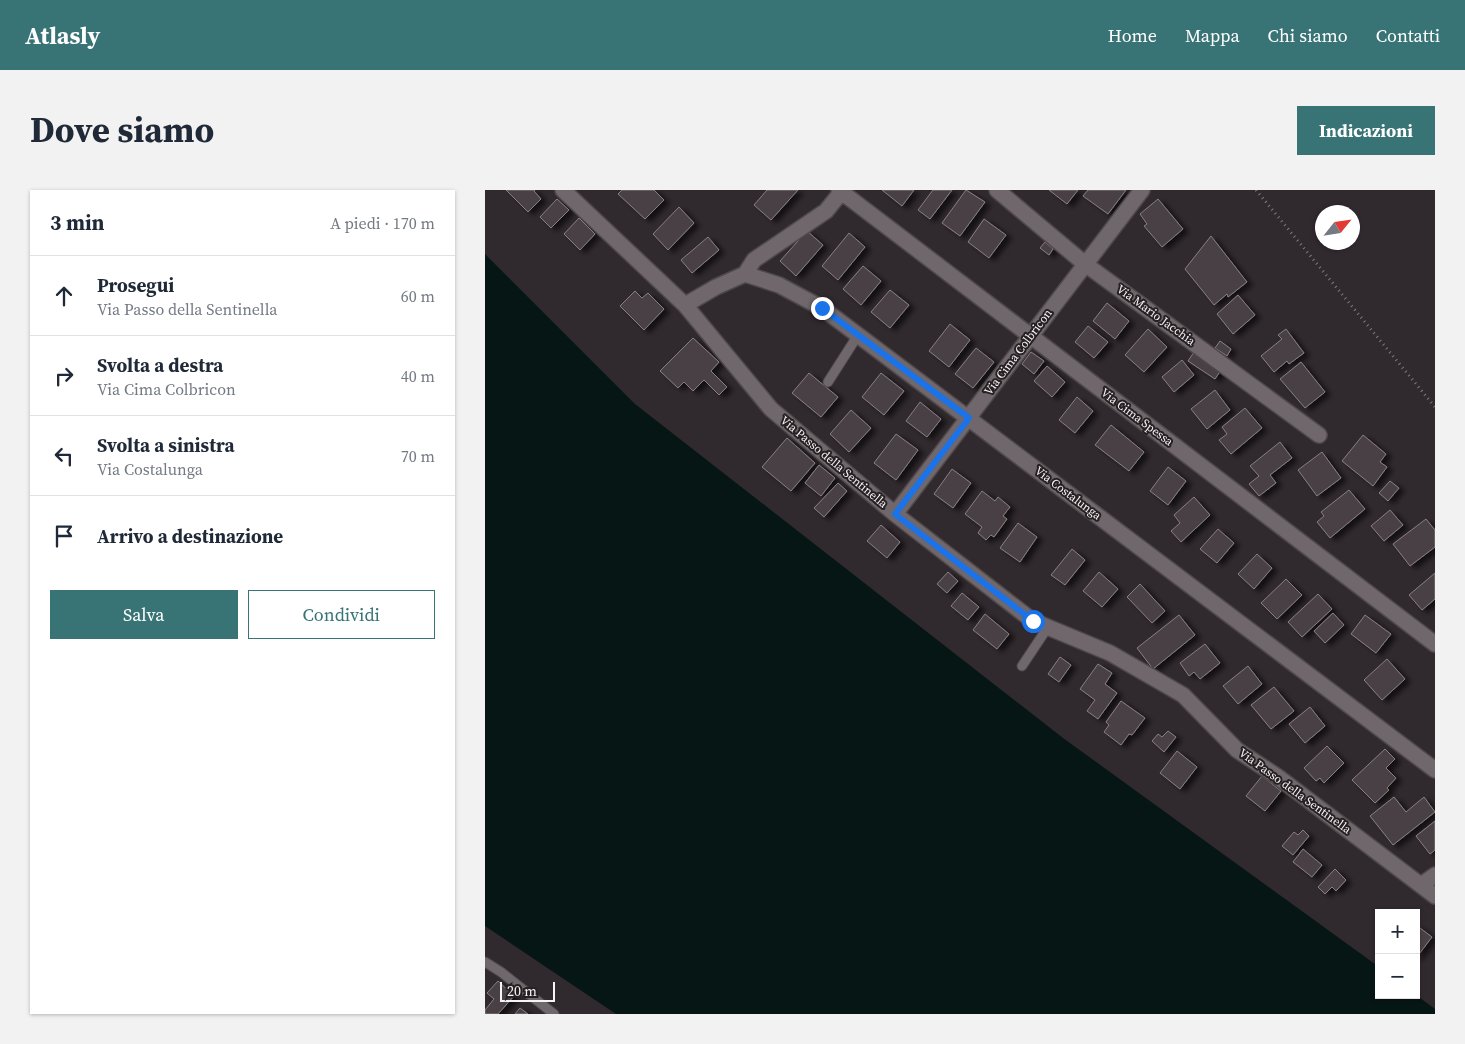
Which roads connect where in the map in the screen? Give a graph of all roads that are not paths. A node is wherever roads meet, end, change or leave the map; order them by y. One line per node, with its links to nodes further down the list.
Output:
1 (563, 190): 7 (street, Via Passo della Sentinella)
2 (997, 190): 5 (street, Via Mario Jacchia)
3 (1142, 190): 5 (street, Via Cima Colbricon)
4 (841, 191): 6 (street); 9 (street, Via Cima Spessa)
5 (1085, 264): 9 (street, Via Cima Colbricon); 12 (street, Via Mario Jacchia)
6 (745, 274): 7 (street); 8 (street, Via Costalunga)
7 (685, 305): 13 (street, Via Passo della Sentinella)
8 (858, 335): 10 (lane); 11 (street, Via Costalunga)
9 (1031, 336): 11 (street, Via Cima Colbricon); 15 (street, Via Cima Spessa)
10 (828, 382)
11 (969, 418): 13 (street, Via Cima Colbricon); 17 (street, Via Costalunga)
12 (1319, 435)
13 (895, 514): 14 (street, Via Passo della Sentinella)
14 (1048, 627): 16 (lane); 19 (street, Via Passo della Sentinella)
15 (1435, 644)
16 (1021, 666)
17 (1435, 770)
18 (1435, 875): 19 (street)
19 (1421, 885): 20 (street, Via Passo della Sentinella)
20 (1435, 896)
21 (485, 962): 22 (lane)
22 (554, 1014)

